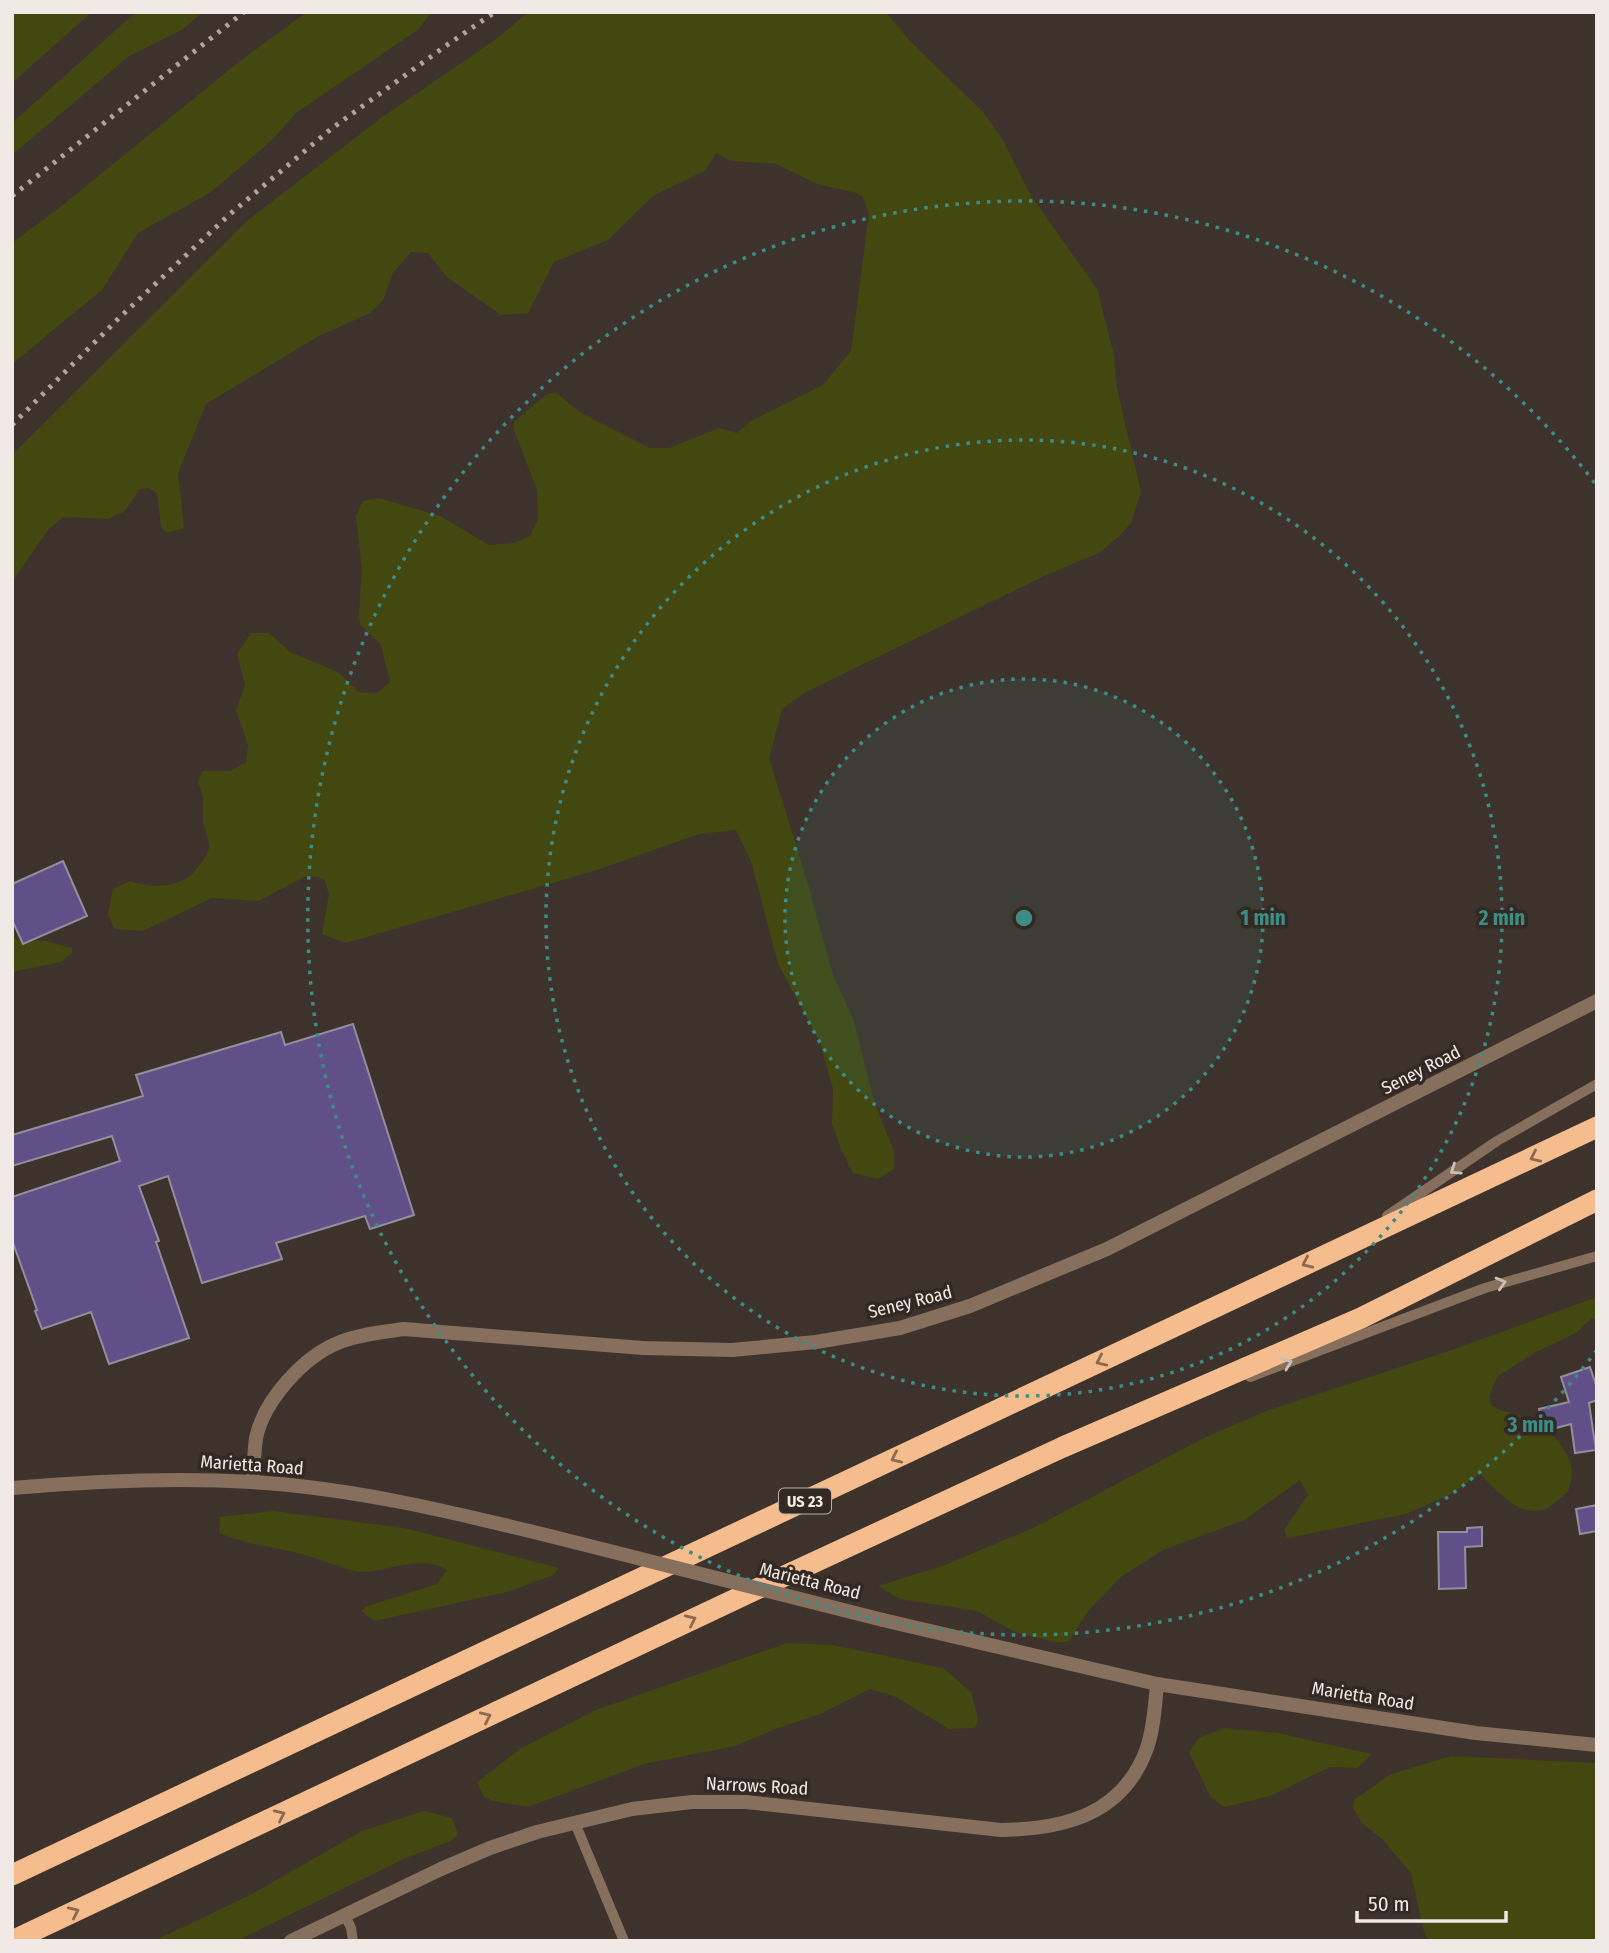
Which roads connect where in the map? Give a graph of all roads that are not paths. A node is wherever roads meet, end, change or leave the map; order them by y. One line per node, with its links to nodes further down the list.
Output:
1 (1597, 1001): 8 (street, Seney Road)
2 (1597, 1084): 5 (lane, one-way to 5)
3 (1597, 1127): 5 (highway, US 23, one-way to 5)
4 (1597, 1200): 7 (highway)
5 (1346, 1245): 13 (highway, US 23, one-way to 13)
6 (1597, 1256): 7 (lane, one-way to 6)
7 (1063, 1447): 15 (highway, one-way to 7)
8 (253, 1482): 9 (street, Marietta Road); 10 (street, Marietta Road, bridge)
9 (12, 1488)
10 (1157, 1684): 11 (street, Marietta Road); 12 (street, Narrows Road)
11 (1597, 1745)
12 (575, 1823): 14 (street, Narrows Road); 18 (lane)
13 (12, 1875)
14 (345, 1915): 16 (street, Narrows Road); 17 (lane)
15 (12, 1941)
16 (291, 1941)
17 (353, 1941)
18 (624, 1941)

